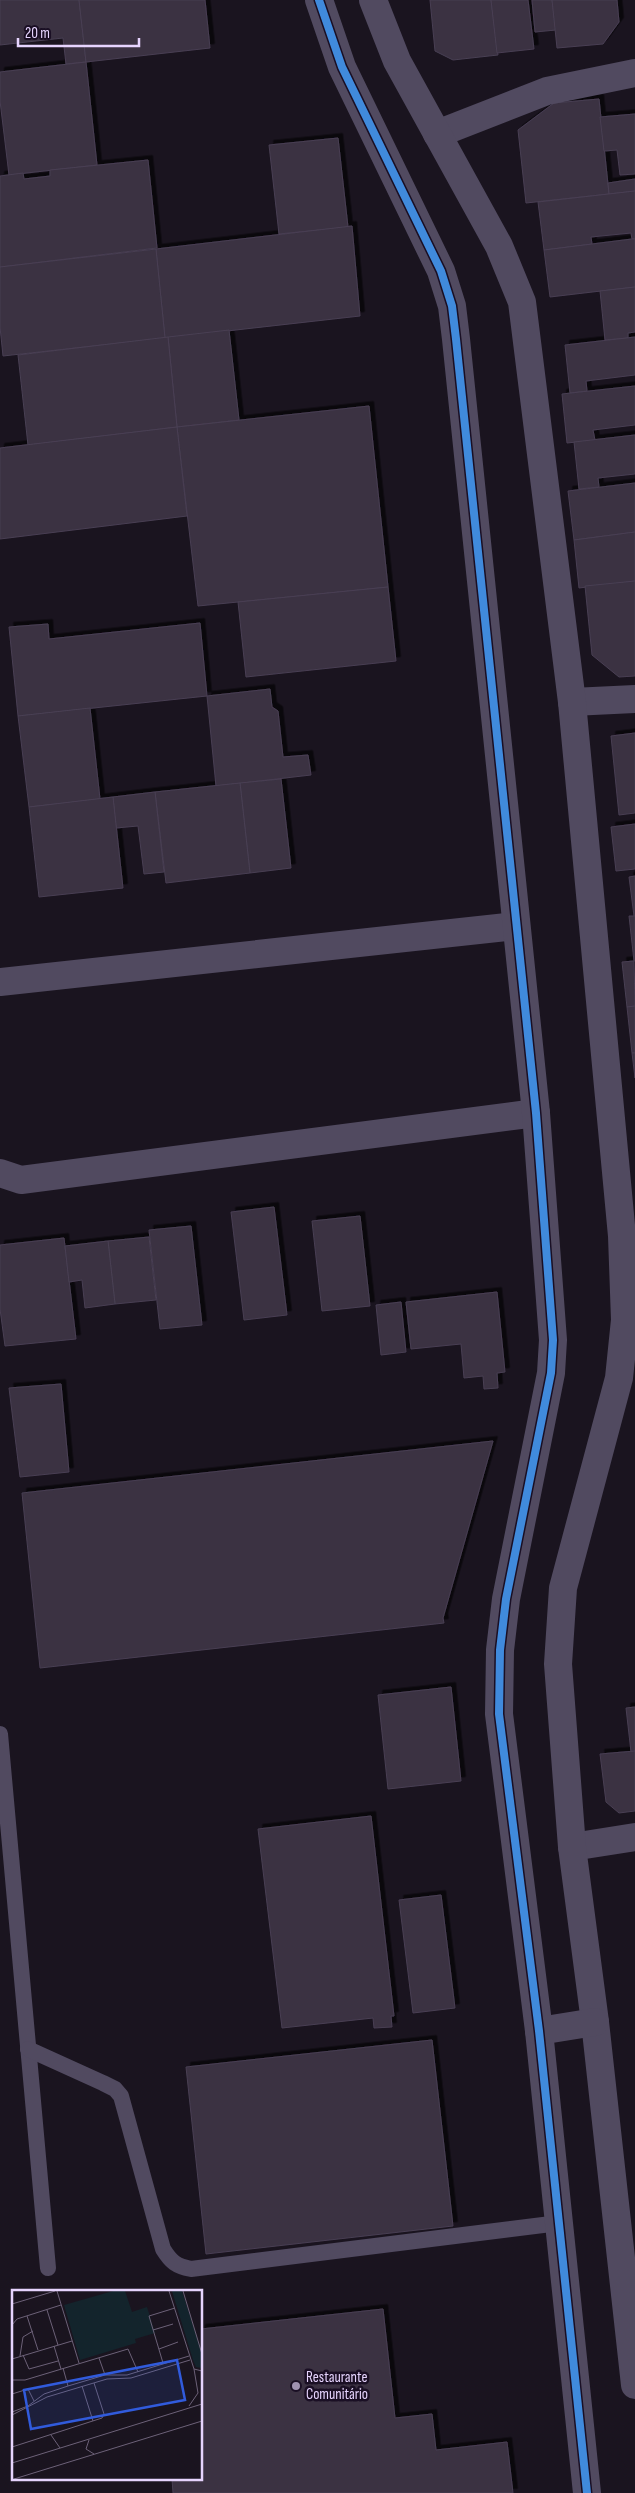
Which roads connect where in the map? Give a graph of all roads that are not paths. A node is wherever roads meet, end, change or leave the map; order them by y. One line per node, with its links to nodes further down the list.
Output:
1 (319, 0): 7 (street)
2 (373, 0): 4 (street)
3 (635, 73): 4 (street)
4 (437, 134): 6 (street)
5 (635, 698): 6 (street)
6 (572, 702): 11 (street)
7 (516, 926): 8 (street); 9 (street)
8 (0, 982)
9 (536, 1113): 10 (street); 16 (street)
10 (0, 1173)
11 (630, 1320): 14 (street)
12 (0, 1734): 17 (lane)
13 (635, 1837): 14 (street)
14 (572, 1846): 15 (street)
15 (594, 2022): 16 (street); 19 (street)
16 (539, 2031): 18 (street)
17 (28, 2049): 18 (lane); 20 (lane)
18 (559, 2223): 22 (street)
19 (628, 2264): 21 (street)
20 (48, 2268)
21 (635, 2385)
22 (587, 2493)

